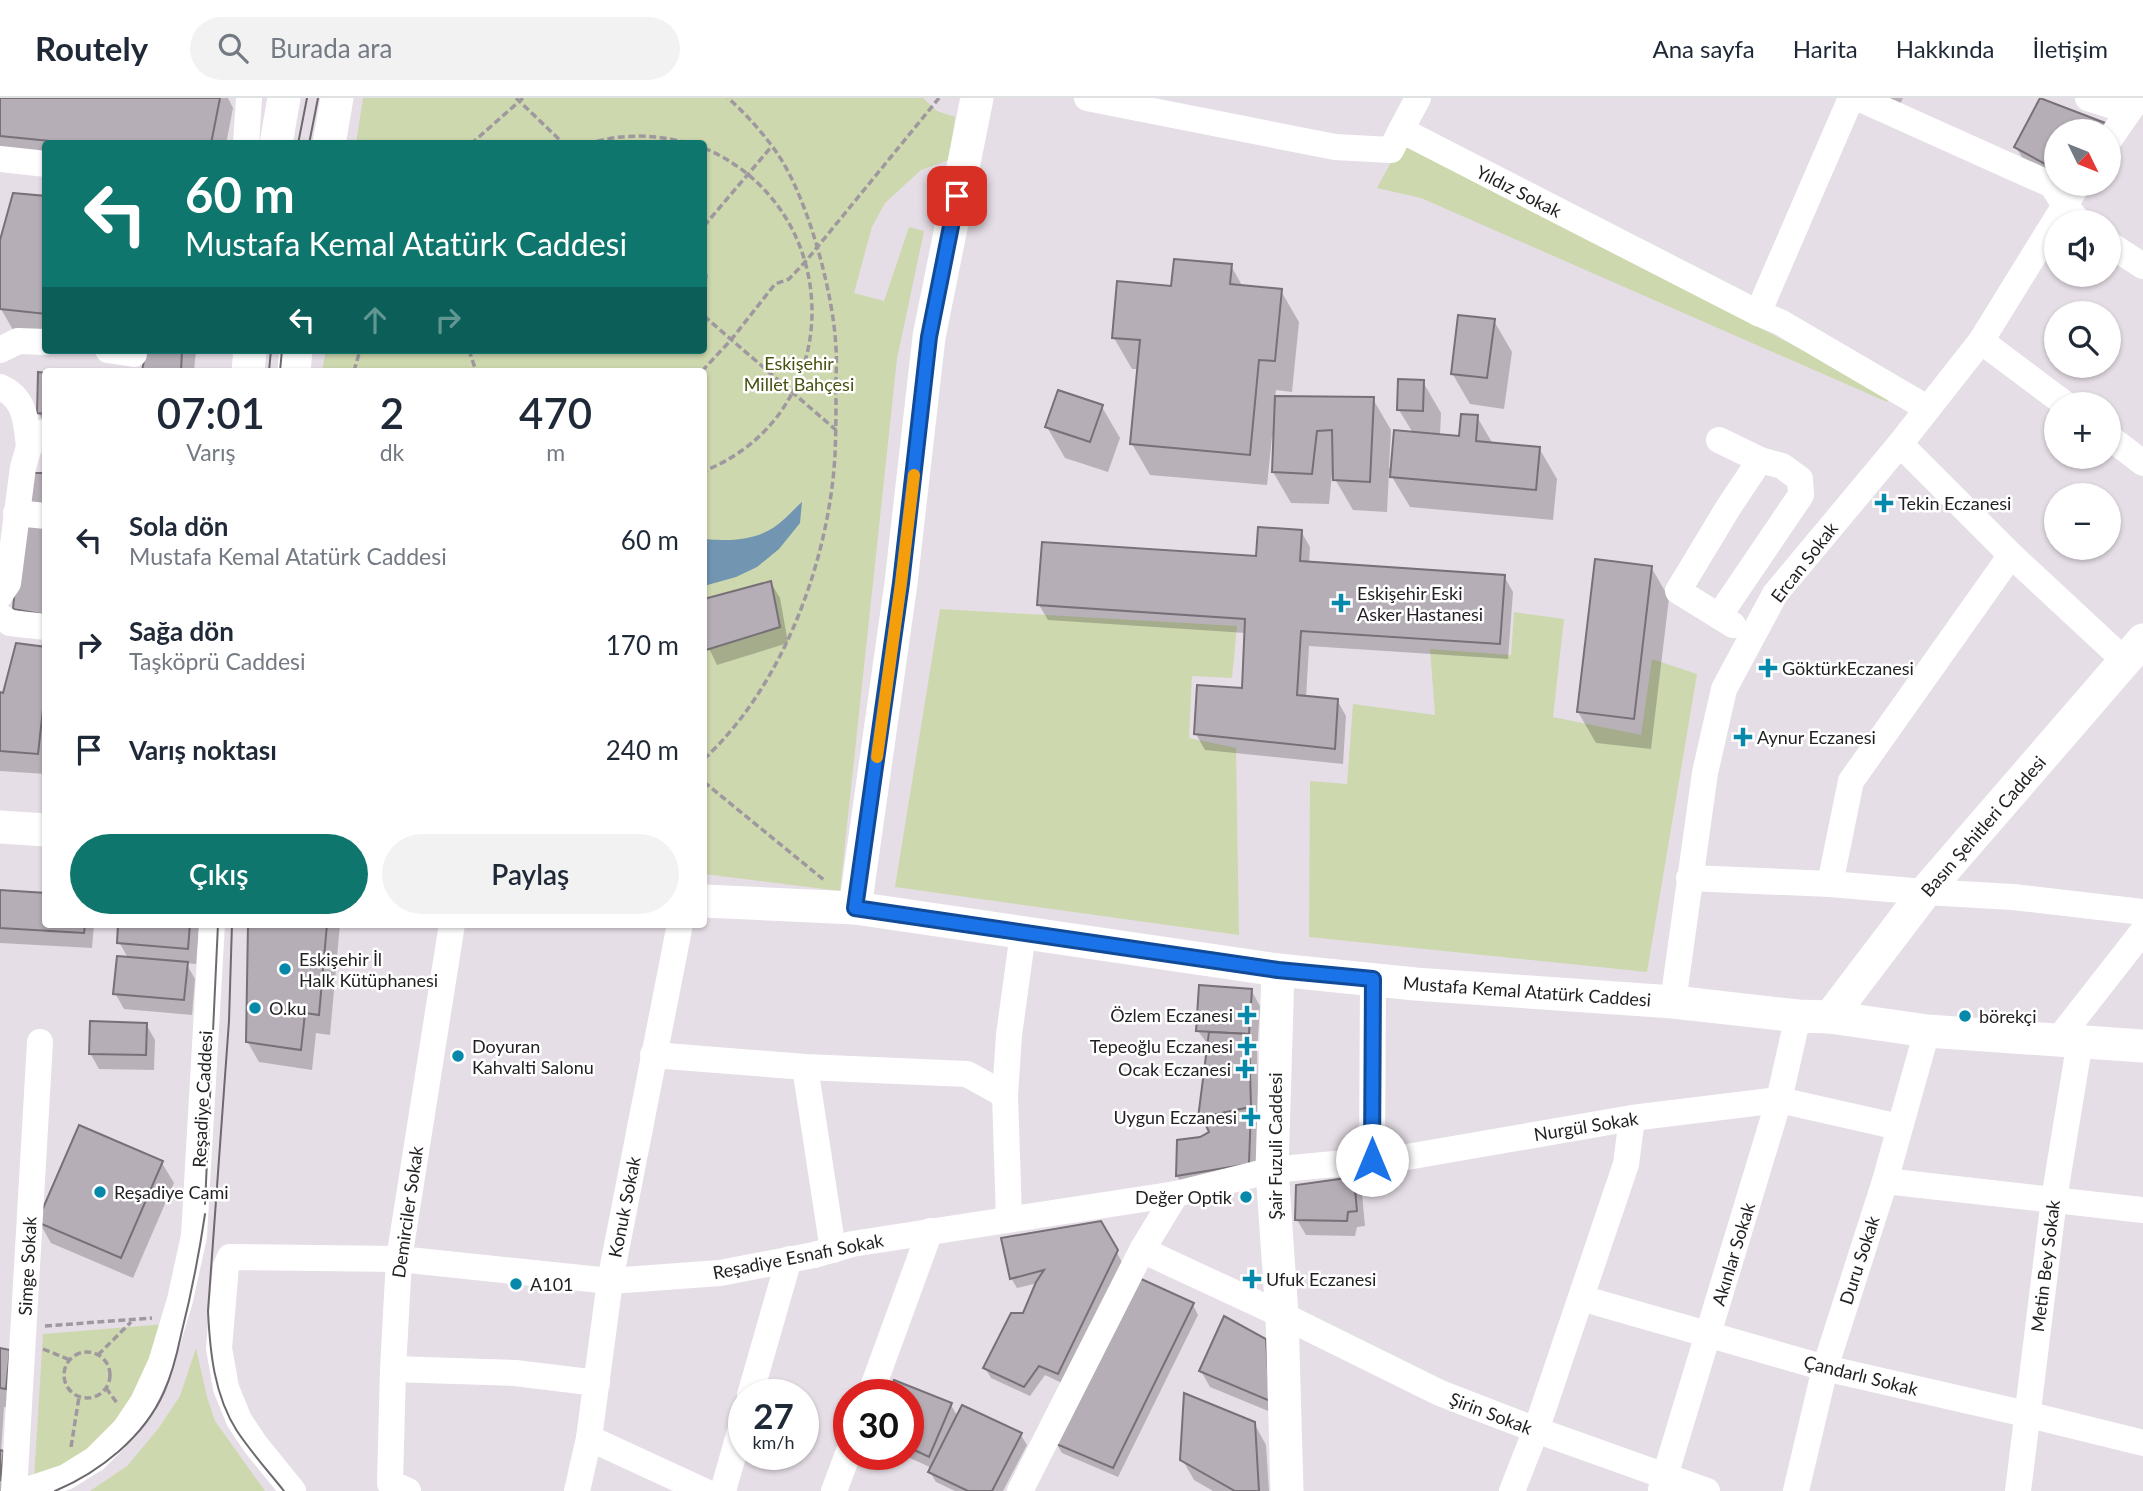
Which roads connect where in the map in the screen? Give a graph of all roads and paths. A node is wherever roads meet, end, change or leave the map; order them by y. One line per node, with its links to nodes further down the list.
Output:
1 (249, 98): 16 (street)
2 (284, 98): 17 (main road)
3 (337, 98): 18 (main road)
4 (728, 98): 23 (path)
5 (939, 98): 30 (path)
6 (977, 98): 70 (main road)
7 (1087, 98): 15 (street)
8 (1418, 98): 15 (street)
9 (1851, 98): 34 (street)
10 (1857, 98): 28 (street)
11 (519, 99): 19 (path); 20 (path)
12 (2098, 100): 13 (street)
13 (2137, 102): 14 (street)
14 (2121, 124)
15 (1401, 130): 34 (street, Yıldız Sokak)
16 (246, 140)
17 (277, 140)
18 (330, 140)
19 (475, 140)
20 (560, 140)
21 (603, 140): 22 (path)
22 (670, 140)
23 (772, 146): 27 (path); 30 (path)
24 (707, 150): 27 (path)
25 (0, 159): 26 (street)
26 (42, 164)
27 (748, 174): 29 (path); 32 (path)
28 (2074, 204): 37 (street, Ercan Sokak)
29 (707, 222)
30 (816, 248): 32 (path); 45 (path)
31 (2121, 252): 33 (street)
32 (806, 261): 36 (path); 42 (path)
33 (2143, 266)
34 (1758, 313): 44 (street, Yıldız Sokak)
35 (707, 319): 36 (path)
36 (731, 340): 40 (path); 42 (path)
37 (1980, 341): 43 (street); 44 (street, Ercan Sokak)
38 (42, 342): 39 (street)
39 (0, 350)
40 (705, 368)
41 (0, 387): 46 (street)
42 (791, 392): 45 (path); 52 (path)
43 (2048, 392)
44 (1927, 408): 48 (street, Ercan Sokak)
45 (836, 430): 63 (path)
46 (37, 440): 53 (street)
47 (1719, 440): 50 (street)
48 (1900, 444): 56 (street); 61 (street, Ercan Sokak)
49 (2121, 446): 51 (street)
50 (1760, 460): 59 (street); 59 (street)
51 (2143, 463)
52 (707, 469)
53 (10, 478): 54 (street)
54 (16, 513): 55 (street); 57 (street)
55 (42, 516)
56 (2011, 555): 62 (street); 68 (street)
57 (0, 595)
58 (0, 616): 60 (street)
59 (1719, 616): 61 (street)
60 (42, 627)
61 (1752, 637): 67 (street, Ercan Sokak)
62 (2134, 650): 69 (main road, Basın Şehitleri Caddesi)
63 (707, 756)
64 (707, 784): 70 (path)
65 (0, 827): 66 (main road)
66 (42, 830)
67 (1689, 878): 68 (street); 80 (street, Ercan Sokak)
68 (1830, 884): 69 (street)
69 (1925, 892): 72 (street); 81 (main road, Basın Şehitleri Caddesi)
70 (844, 897): 71 (main road, Mustafa Kemal Atatürk Caddesi); 77 (main road, Mustafa Kemal Atatürk Caddesi)
71 (707, 901)
72 (2143, 912)
73 (212, 928): 106 (street, Reşadiye Caddesi)
74 (451, 928): 102 (street, Demirciler Sokak)
75 (679, 928): 86 (street, Konuk Sokak)
76 (2143, 931): 83 (street)
77 (1023, 933): 78 (main road, Mustafa Kemal Atatürk Caddesi); 88 (street)
78 (1278, 970): 79 (main road, Mustafa Kemal Atatürk Caddesi); 93 (main road, Şair Fuzuli Caddesi)
79 (1373, 979): 80 (main road, Mustafa Kemal Atatürk Caddesi); 92 (street)
80 (1673, 1002): 81 (main road, Mustafa Kemal Atatürk Caddesi)
81 (1814, 1016): 82 (main road, Mustafa Kemal Atatürk Caddesi); 89 (street, Akınlar Sokak)
82 (1927, 1031): 83 (main road, Mustafa Kemal Atatürk Caddesi); 91 (street, Duru Sokak)
83 (2072, 1037): 85 (main road, Mustafa Kemal Atatürk Caddesi); 96 (street, Metin Bey Sokak)
84 (40, 1042): 110 (street, Simge Sokak)
85 (2143, 1046)
86 (653, 1055): 87 (street); 104 (street, Konuk Sokak)
87 (805, 1067): 88 (street); 100 (street)
88 (1005, 1095): 98 (street)
89 (1779, 1100): 90 (street, Nurgül Sokak); 91 (street, Nurgül Sokak); 109 (street, Akınlar Sokak)
90 (1632, 1118): 92 (street, Nurgül Sokak); 105 (street)
91 (1899, 1127): 94 (street, Duru Sokak)
92 (1372, 1160): 93 (street, Nurgül Sokak)
93 (1272, 1170): 95 (street, Reşadiye Esnafı Sokak); 107 (main road, Şair Fuzuli Caddesi)
94 (1885, 1181): 96 (street); 112 (street, Duru Sokak)
95 (1176, 1194): 98 (street, Reşadiye Esnafı Sokak); 101 (street)
96 (2054, 1199): 97 (street); 118 (street, Metin Bey Sokak)
97 (2143, 1210)
98 (1009, 1218): 99 (street, Reşadiye Esnafı Sokak)
99 (930, 1231): 100 (street, Reşadiye Esnafı Sokak); 115 (street)
100 (833, 1250): 103 (street, Reşadiye Esnafı Sokak)
101 (1142, 1250): 107 (street, Şirin Sokak); 126 (street)
102 (398, 1259): 104 (street, Reşadiye Esnafı Sokak); 113 (street, Demirciler Sokak); 129 (street, Reşadiye Esnafı Sokak)
103 (789, 1259): 104 (street, Reşadiye Esnafı Sokak); 114 (street)
104 (610, 1281): 116 (street, Konuk Sokak)
105 (1581, 1298): 109 (street, Çandarlı Sokak); 119 (street)
106 (175, 1315): 108 (path); 124 (street, Reşadiye Caddesi)
107 (1282, 1315): 119 (street, Şirin Sokak); 135 (main road, Şair Fuzuli Caddesi)
108 (132, 1321): 110 (path); 111 (path)
109 (1709, 1334): 112 (street, Çandarlı Sokak); 125 (street, Akınlar Sokak)
110 (12, 1340): 127 (street, Simge Sokak)
111 (98, 1355): 117 (path); 117 (path)
112 (1825, 1368): 118 (street, Çandarlı Sokak); 138 (street, Duru Sokak)
113 (393, 1369): 116 (street); 130 (street, Demirciler Sokak)
114 (755, 1379)
115 (876, 1379)
116 (597, 1383): 120 (street, Konuk Sokak)
117 (79, 1396): 124 (path)
118 (2026, 1414): 121 (street, Çandarlı Sokak); 139 (street, Metin Bey Sokak)
119 (1536, 1430): 125 (street, Şirin Sokak); 136 (street)
120 (589, 1438): 131 (street, Konuk Sokak); 132 (street)
121 (2143, 1443)
122 (729, 1470): 133 (street)
123 (842, 1470): 134 (street)
124 (66, 1477): 128 (street, Reşadiye Caddesi)
125 (1662, 1483): 137 (street, Şirin Sokak)
126 (1030, 1489)
127 (14, 1491)
128 (24, 1491)
129 (293, 1491)
130 (408, 1491)
131 (577, 1491)
132 (704, 1491)
133 (723, 1491)
134 (834, 1491)
135 (1287, 1491)
136 (1512, 1491)
137 (1707, 1491)
138 (1796, 1491)
139 (2018, 1491)

